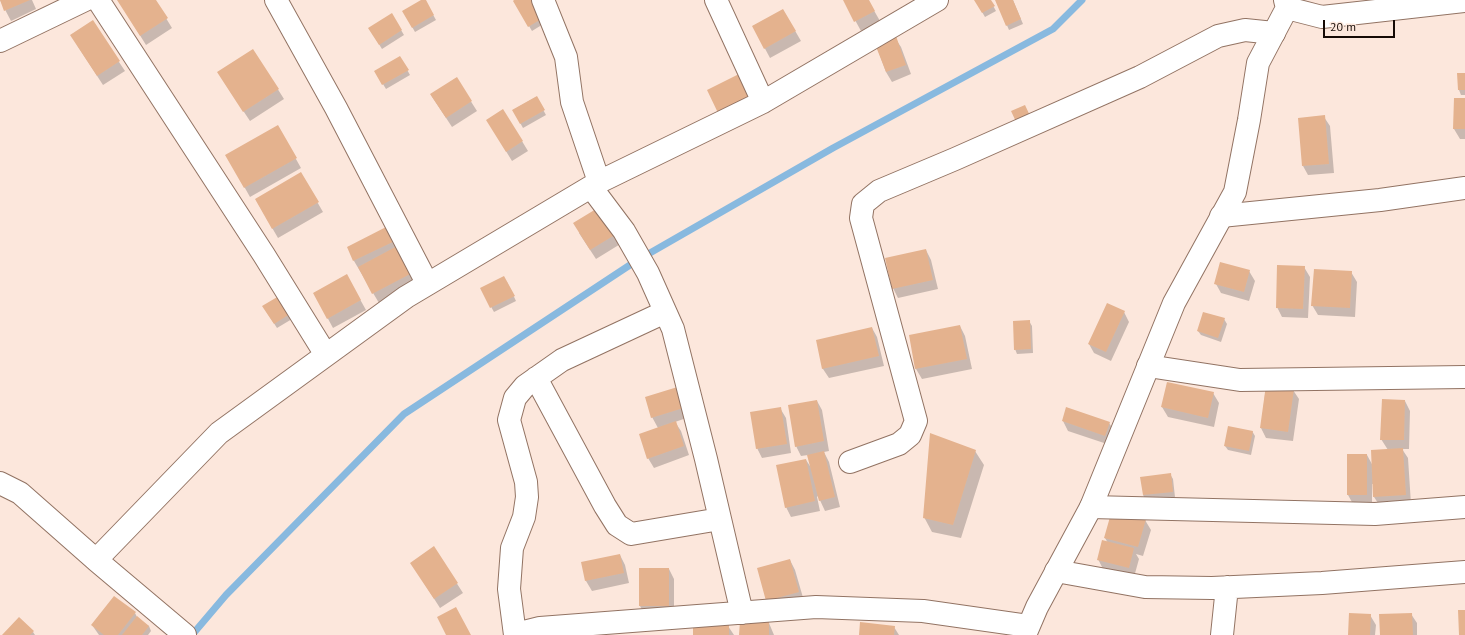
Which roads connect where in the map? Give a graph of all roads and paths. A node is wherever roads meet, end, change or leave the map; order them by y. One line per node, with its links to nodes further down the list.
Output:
1 (85, 0): 10 (street)
2 (98, 0): 17 (street)
3 (276, 0): 15 (street)
4 (543, 0): 12 (street)
5 (716, 0): 11 (street)
6 (937, 0): 11 (street)
7 (1465, 1): 8 (street)
8 (1286, 4): 9 (street)
9 (1274, 33): 14 (street); 21 (street)
10 (0, 41)
11 (763, 102): 12 (street)
12 (595, 185): 15 (street); 16 (street)
13 (1465, 188): 14 (street)
14 (1221, 216): 18 (street)
15 (428, 283): 17 (street)
16 (665, 312): 20 (street); 25 (street)
17 (326, 355): 26 (street)
18 (1148, 366): 19 (street); 23 (street)
19 (1465, 377)
20 (536, 378): 25 (street); 33 (street)
21 (850, 462)
22 (0, 483): 26 (street)
23 (1091, 507): 24 (street); 27 (street)
24 (1465, 507)
25 (720, 519): 30 (street)
26 (96, 560): 32 (street)
27 (1056, 571): 29 (street); 31 (street)
28 (1465, 572): 29 (street)
29 (1227, 587): 35 (street)
30 (742, 613): 31 (street); 34 (street)
31 (1026, 631)
32 (185, 635)
33 (515, 635)
34 (520, 635)
35 (1222, 635)

